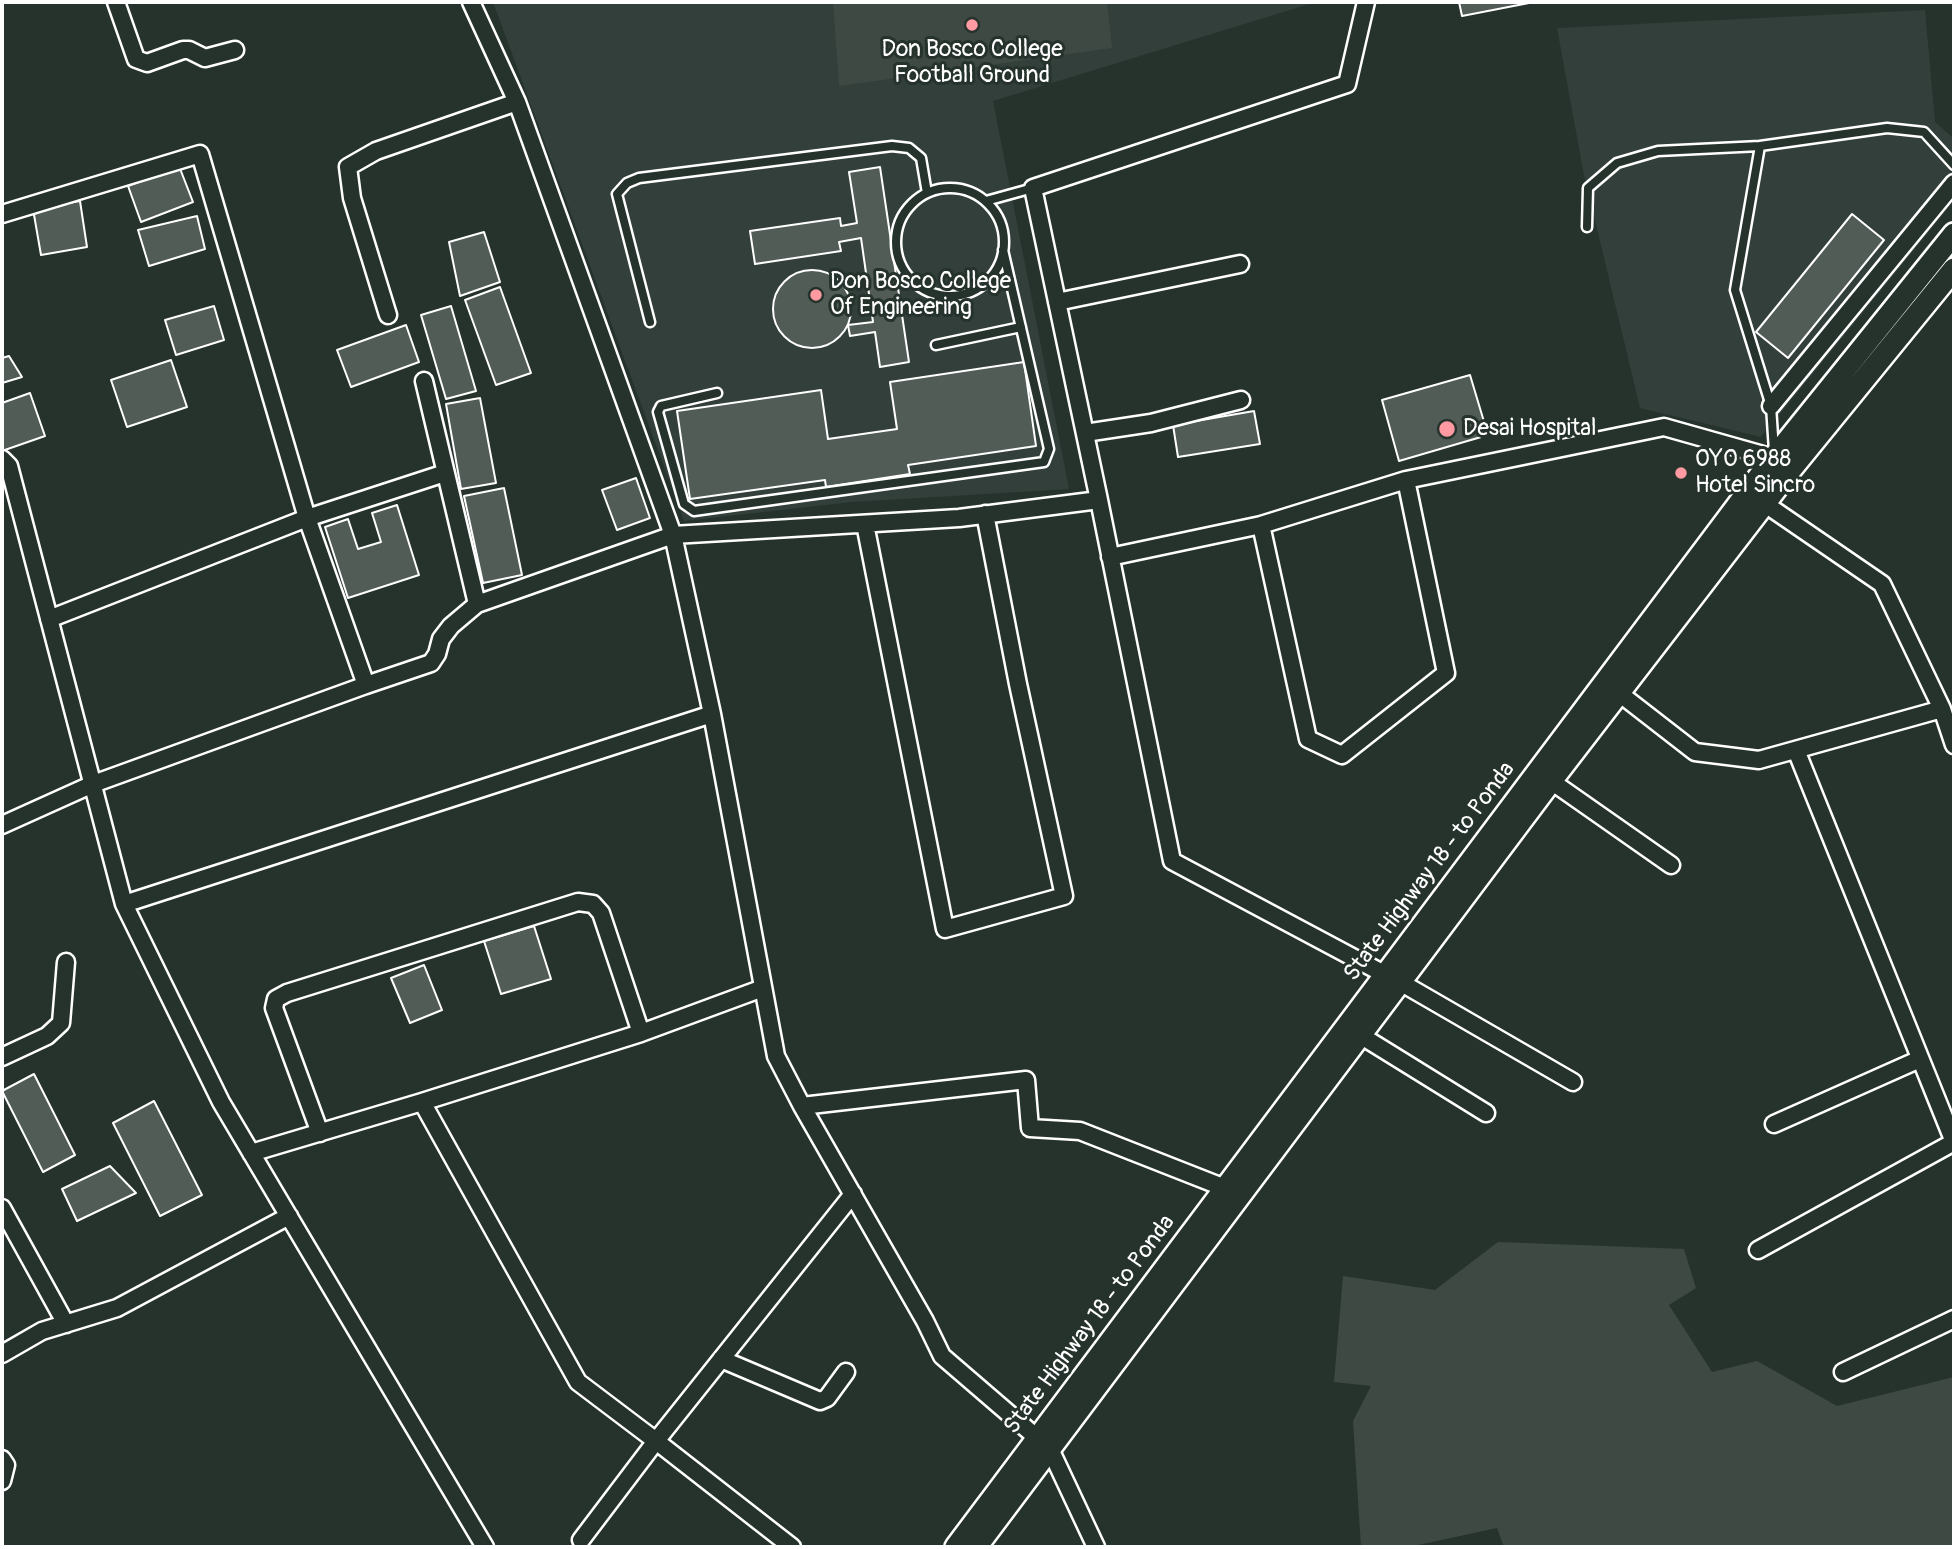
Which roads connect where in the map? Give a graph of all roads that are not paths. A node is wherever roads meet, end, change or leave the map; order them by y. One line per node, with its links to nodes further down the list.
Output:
1 (116, 2): 4 (street)
2 (471, 2): 5 (street)
3 (1366, 2): 9 (street)
4 (234, 50)
5 (517, 102): 19 (street); 38 (street)
6 (1760, 146): 7 (lane); 13 (lane); 26 (lane)
7 (1954, 165)
8 (1954, 183): 26 (street)
9 (1033, 188): 11 (lane); 18 (street)
10 (927, 193): 11 (lane); 15 (lane); 20 (lane)
11 (986, 201): 15 (lane)
12 (2, 214): 35 (street)
13 (1587, 227)
14 (1954, 234): 29 (main road, State Highway 18 - to Ponda)
15 (1003, 250): 21 (lane)
16 (1240, 264): 18 (street)
17 (1953, 273): 29 (main road, State Highway 18 - to Ponda)
18 (1057, 302): 27 (street)
19 (388, 315)
20 (650, 323)
21 (1021, 327): 22 (lane); 24 (lane)
22 (936, 345)
23 (424, 381): 30 (street)
24 (717, 393)
25 (1241, 400): 27 (street)
26 (1770, 406): 29 (lane)
27 (1085, 433): 33 (street)
28 (2, 458): 41 (street)
29 (1782, 463): 31 (street); 32 (main road, State Highway 18 - to Ponda)
30 (444, 472): 35 (street); 40 (street)
31 (1406, 480): 37 (street); 37 (street)
32 (1756, 498): 43 (main road, State Highway 18 - to Ponda); 44 (street); 54 (main road, State Highway 18 - to Ponda)
33 (1099, 499): 34 (street); 39 (street)
34 (985, 514): 36 (street); 36 (street)
35 (307, 518): 41 (street); 42 (street)
36 (865, 524): 38 (street)
37 (1261, 525): 39 (street)
38 (673, 535): 40 (street); 45 (street)
39 (1110, 557): 54 (street)
40 (477, 604): 42 (street)
41 (49, 619): 49 (street)
42 (366, 685): 49 (street)
43 (1619, 693): 47 (street); 48 (main road, State Highway 18 - to Ponda)
44 (1942, 709): 46 (street); 47 (street)
45 (712, 714): 52 (street); 55 (street)
46 (1954, 746)
47 (1796, 750): 59 (street)
48 (1551, 781): 51 (street); 54 (main road, State Highway 18 - to Ponda)
49 (93, 784): 50 (street); 52 (street)
50 (2, 825)
51 (1671, 865)
52 (124, 904): 67 (street)
53 (66, 962): 58 (street)
54 (1393, 979): 57 (main road, State Highway 18 - to Ponda); 60 (street); 68 (main road, State Highway 18 - to Ponda)
55 (763, 988): 56 (street); 62 (street)
56 (641, 1033): 61 (street); 65 (street)
57 (1360, 1035): 63 (street); 80 (main road, State Highway 18 - to Ponda)
58 (2, 1057)
59 (1920, 1059): 64 (street); 66 (street)
60 (1573, 1082)
61 (422, 1102): 65 (street); 79 (street)
62 (802, 1106): 68 (street); 69 (street)
63 (1486, 1113)
64 (1773, 1124)
65 (320, 1133): 67 (street)
66 (1954, 1142): 72 (street)
67 (251, 1153): 71 (street)
68 (1226, 1188): 80 (main road, State Highway 18 - to Ponda)
69 (853, 1194): 76 (street); 80 (street)
70 (2, 1208): 74 (street)
71 (289, 1216): 74 (street); 84 (street)
72 (1758, 1250)
73 (1954, 1319): 78 (street)
74 (66, 1324): 75 (street)
75 (2, 1354)
76 (721, 1359): 77 (street); 79 (street)
77 (846, 1372)
78 (1843, 1372)
79 (656, 1441): 83 (street); 85 (street)
80 (1044, 1444): 86 (main road, State Highway 18 - to Ponda); 87 (main road, State Highway 18 - to Ponda); 88 (street)
81 (2, 1459): 82 (street)
82 (2, 1481)
83 (582, 1545)
84 (485, 1547)
85 (792, 1547)
86 (956, 1547)
87 (976, 1547)
88 (1096, 1547)

